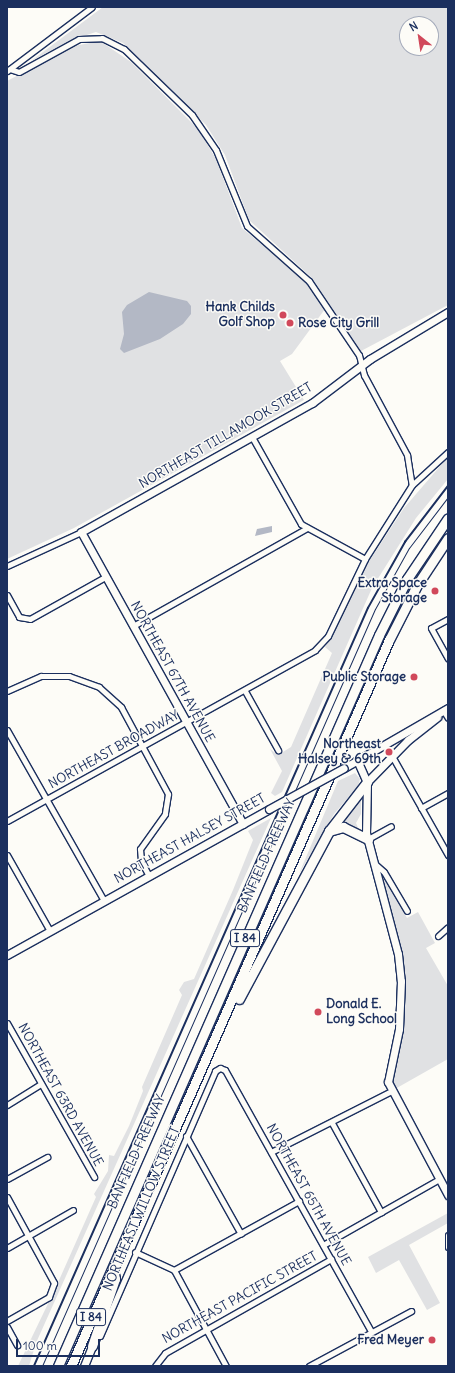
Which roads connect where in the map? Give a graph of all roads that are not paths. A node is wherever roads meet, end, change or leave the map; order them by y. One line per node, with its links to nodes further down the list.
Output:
1 (92, 7): 2 (street)
2 (84, 9): 3 (street)
3 (9, 70): 5 (street)
4 (447, 314): 5 (street, NORTHEAST TILLAMOOK STREET)
5 (361, 365): 6 (street, NORTHEAST TILLAMOOK STREET); 8 (street)
6 (252, 437): 10 (street); 11 (street, NORTHEAST TILLAMOOK STREET)
7 (448, 452): 8 (street, NORTHEAST BROADWAY)
8 (412, 485): 13 (street, NORTHEAST BROADWAY)
9 (448, 518): 84 (highway, BANFIELD FREEWAY / I 84)
10 (307, 528): 13 (street); 18 (street)
11 (81, 532): 14 (street, NORTHEAST TILLAMOOK STREET); 15 (street, NORTHEAST 67TH AVENUE)
12 (448, 538): 50 (highway, BANFIELD FREEWAY / I 84)
13 (365, 559): 21 (street, NORTHEAST BROADWAY)
14 (7, 566)
15 (105, 577): 16 (street); 18 (street, NORTHEAST 67TH AVENUE)
16 (7, 595)
17 (448, 618): 19 (street)
18 (133, 626): 24 (street, NORTHEAST 67TH AVENUE)
19 (448, 658)
20 (7, 691): 26 (street)
21 (245, 691): 24 (street, NORTHEAST BROADWAY); 27 (street)
22 (446, 709): 23 (street); 28 (street); 29 (street, NORTHEAST HALSEY STREET)
23 (448, 718)
24 (187, 723): 26 (street, NORTHEAST BROADWAY); 35 (street, NORTHEAST 67TH AVENUE)
25 (7, 730): 32 (street)
26 (144, 746): 32 (street, NORTHEAST BROADWAY); 42 (street)
27 (278, 750)
28 (392, 756): 30 (street); 33 (street)
29 (357, 760): 30 (street); 35 (street, NORTHEAST HALSEY STREET, bridge)
30 (367, 782): 37 (highway); 38 (street)
31 (448, 793): 33 (street)
32 (46, 799): 34 (street, NORTHEAST BROADWAY); 43 (street)
33 (421, 808): 40 (street)
34 (7, 821)
35 (243, 824): 42 (street, NORTHEAST HALSEY STREET)
36 (391, 826): 38 (street)
37 (329, 832): 38 (highway); 50 (highway)
38 (368, 839): 41 (street)
39 (7, 855): 46 (street)
40 (448, 855)
41 (374, 863): 44 (street); 53 (street)
42 (149, 876): 43 (street, NORTHEAST HALSEY STREET)
43 (104, 902): 46 (street, NORTHEAST HALSEY STREET)
44 (407, 911)
45 (448, 927): 47 (street)
46 (50, 931): 48 (street, NORTHEAST HALSEY STREET)
47 (438, 936)
48 (7, 955)
49 (7, 1023): 52 (street, NORTHEAST 63RD AVENUE)
50 (216, 1038): 75 (highway, BANFIELD FREEWAY / I 84)
51 (225, 1070): 56 (street, NORTHEAST WILLOW STREET); 57 (street, NORTHEAST 65TH AVENUE)
52 (41, 1084): 54 (street); 59 (street, NORTHEAST 63RD AVENUE)
53 (391, 1091): 55 (street); 61 (street)
54 (7, 1105)
55 (332, 1123): 57 (street); 66 (street)
56 (186, 1136): 67 (street); 73 (street, NORTHEAST WILLOW STREET)
57 (271, 1152): 64 (street, NORTHEAST 65TH AVENUE)
58 (47, 1157): 60 (street)
59 (94, 1177)
60 (7, 1179)
61 (439, 1179): 62 (street); 66 (street, NORTHEAST PACIFIC STREET)
62 (448, 1195)
63 (7, 1197): 68 (street)
64 (299, 1201): 67 (street); 70 (street, NORTHEAST 65TH AVENUE)
65 (73, 1210): 68 (street)
66 (382, 1212): 70 (street, NORTHEAST PACIFIC STREET)
67 (241, 1234): 76 (street)
68 (29, 1235): 72 (street); 78 (street)
69 (448, 1235): 71 (street)
70 (323, 1245): 74 (street, NORTHEAST 65TH AVENUE)
71 (448, 1247)
72 (7, 1248)
73 (135, 1252): 76 (street); 83 (street, NORTHEAST WILLOW STREET)
74 (331, 1259): 80 (street, NORTHEAST PACIFIC STREET); 81 (street, NORTHEAST 65TH AVENUE)
75 (113, 1268): 83 (highway); 85 (highway, BANFIELD FREEWAY / I 84)
76 (174, 1270): 80 (street)
77 (411, 1311): 81 (street)
78 (7, 1321)
79 (7, 1327): 82 (street)
80 (205, 1330): 87 (street, NORTHEAST PACIFIC STREET); 88 (street)
81 (371, 1331): 89 (street)
82 (17, 1345)
83 (92, 1346): 86 (street, NORTHEAST WILLOW STREET)
84 (58, 1366)
85 (71, 1366)
86 (84, 1366)
87 (155, 1366)
88 (226, 1366)
89 (309, 1366)

